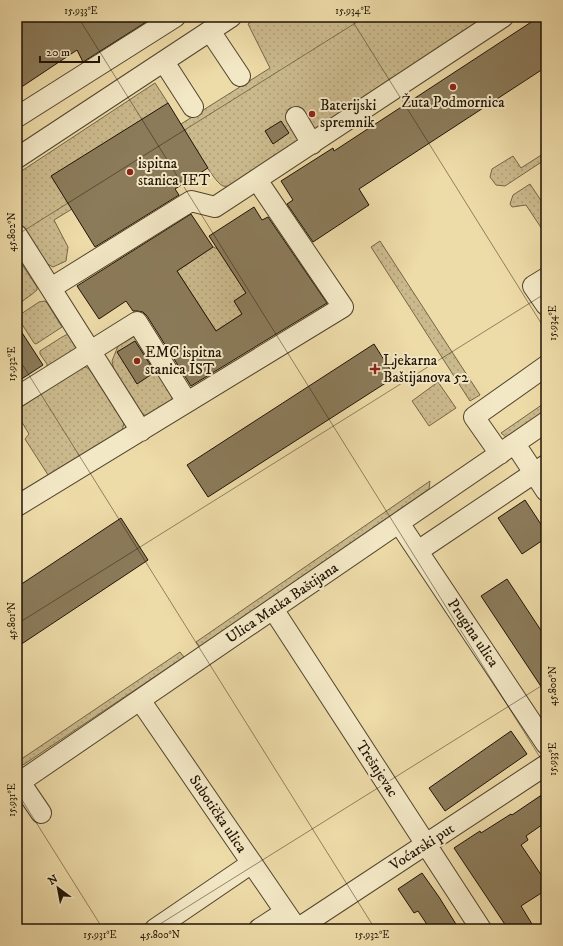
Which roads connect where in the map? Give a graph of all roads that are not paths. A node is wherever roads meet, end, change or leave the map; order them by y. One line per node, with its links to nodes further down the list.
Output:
1 (175, 17): 9 (street)
2 (231, 17): 4 (street)
3 (503, 17): 10 (street)
4 (210, 31): 5 (street); 6 (street)
5 (164, 62): 7 (street); 11 (street)
6 (240, 76)
7 (193, 107)
8 (296, 117): 10 (street)
9 (17, 118)
10 (312, 144): 12 (street)
11 (17, 158)
12 (257, 180): 15 (street); 20 (street)
13 (17, 235): 15 (street)
14 (546, 278): 16 (street)
15 (51, 288): 17 (street)
16 (546, 305)
17 (90, 351): 19 (street); 20 (street); 22 (street)
18 (546, 366): 23 (street)
19 (17, 397)
20 (187, 402): 22 (street)
21 (546, 422): 23 (street, Ulica Matka Baštijana)
22 (141, 430): 26 (street)
23 (507, 448): 24 (street); 27 (street, Ulica Matka Baštijana)
24 (540, 469): 25 (street); 28 (street)
25 (546, 491)
26 (17, 506)
27 (399, 523): 28 (street, Prugina ulica); 29 (street, Ulica Matka Baštijana)
28 (418, 551): 31 (street, Prugina ulica)
29 (273, 609): 30 (street, Ulica Matka Baštijana); 35 (street, Trešnjevac)
30 (140, 700): 33 (street, Ulica Matka Baštijana); 36 (street, Subotička ulica)
31 (546, 744)
32 (546, 765): 35 (street, Voćarski put)
33 (19, 783): 34 (street)
34 (41, 812)
35 (426, 844): 40 (street, Voćarski put); 41 (street, Trešnjevac)
36 (252, 863): 37 (street, Subotička ulica); 38 (street)
37 (285, 912): 39 (street); 40 (street, Subotička ulica)
38 (155, 929)
39 (259, 929)
40 (297, 929)
41 (481, 929)

